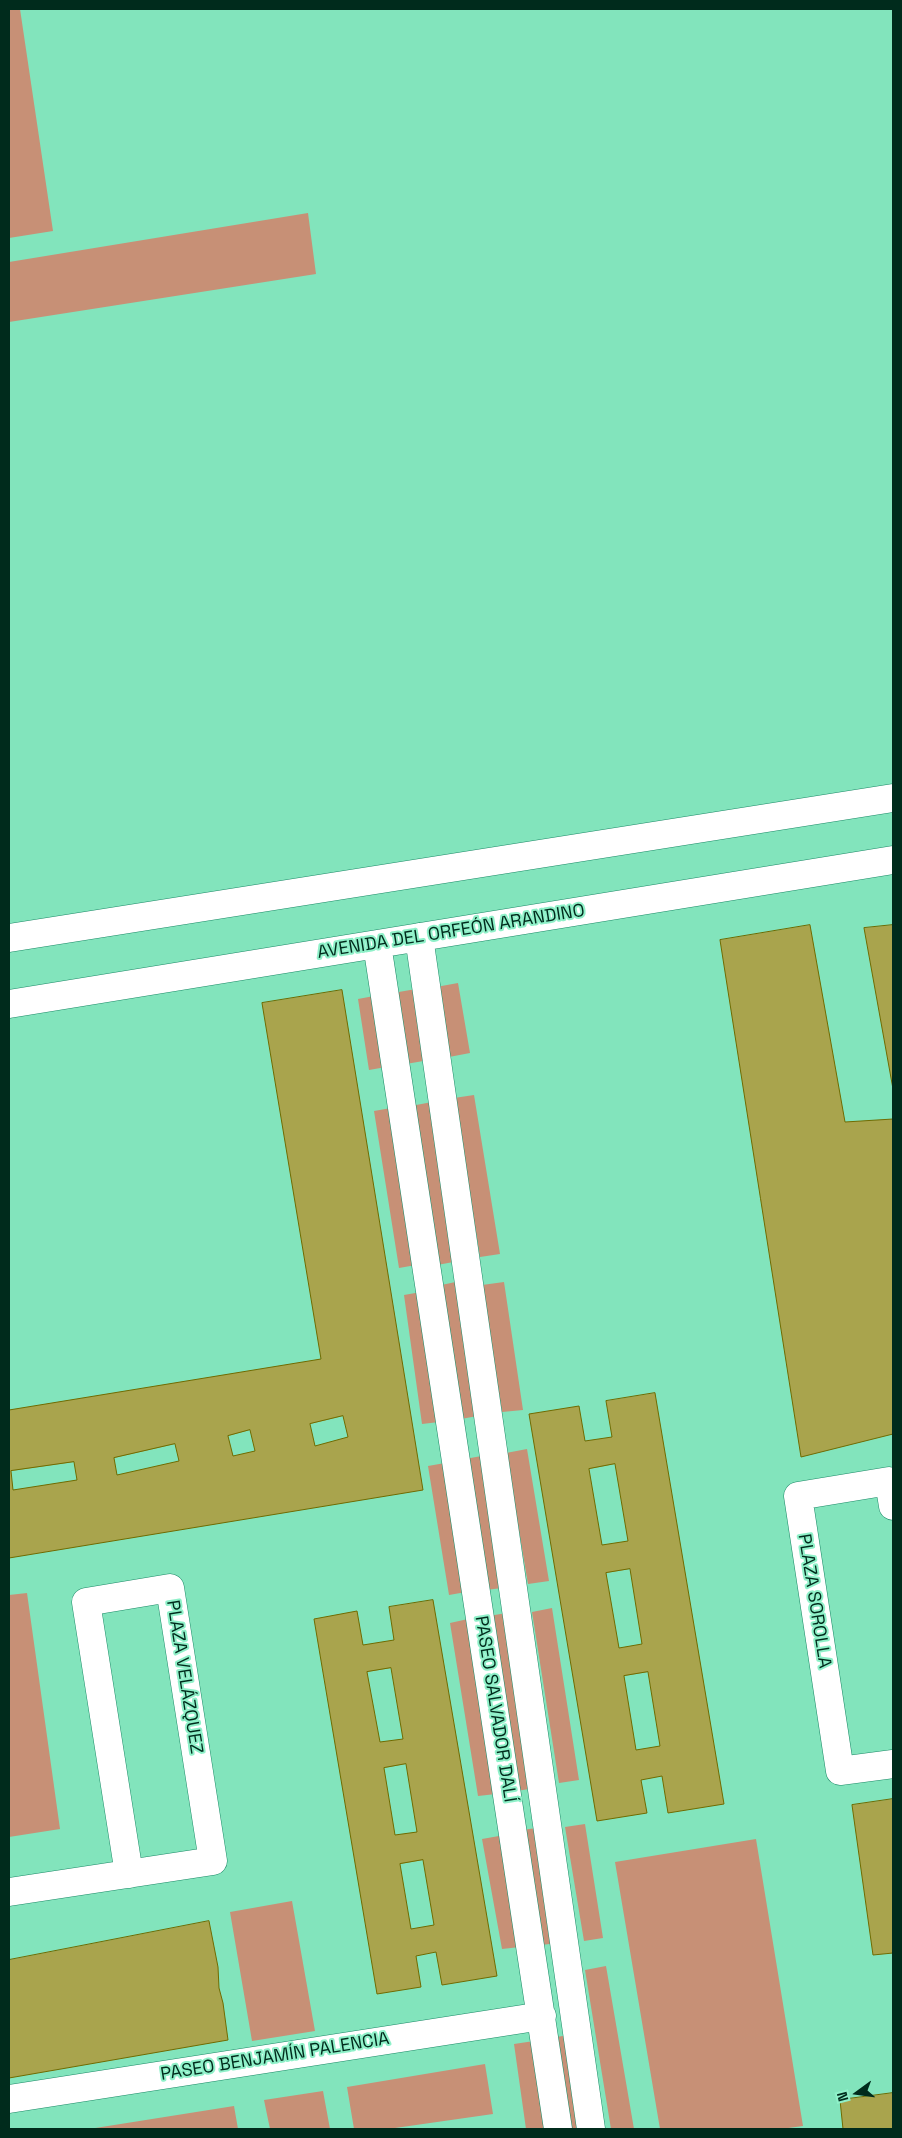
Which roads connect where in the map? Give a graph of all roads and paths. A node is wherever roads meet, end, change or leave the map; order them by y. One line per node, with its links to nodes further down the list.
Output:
1 (893, 798): 4 (street)
2 (893, 860): 3 (street, AVENIDA DEL ORFEÓN ARANDINO)
3 (420, 937): 5 (street, AVENIDA DEL ORFEÓN ARANDINO); 7 (street, PASEO SALVADOR DALÍ)
4 (9, 938)
5 (377, 944): 6 (street, AVENIDA DEL ORFEÓN ARANDINO); 8 (street, PASEO SALVADOR DALÍ)
6 (9, 1004)
7 (440, 1078): 8 (street); 9 (street, PASEO SALVADOR DALÍ)
8 (399, 1085): 10 (street, PASEO SALVADOR DALÍ)
9 (467, 1271): 10 (street); 11 (street, PASEO SALVADOR DALÍ)
10 (429, 1276): 12 (street, PASEO SALVADOR DALÍ)
11 (492, 1437): 12 (street); 14 (street, PASEO SALVADOR DALÍ)
12 (454, 1444): 15 (street, PASEO SALVADOR DALÍ)
13 (893, 1506): 16 (street, PLAZA SOROLLA)
14 (515, 1599): 15 (street, PASEO SALVADOR DALÍ); 17 (street, PASEO SALVADOR DALÍ)
15 (479, 1606): 18 (street, PASEO SALVADOR DALÍ)
16 (893, 1764)
17 (544, 1805): 18 (street, PASEO SALVADOR DALÍ); 21 (street, PASEO SALVADOR DALÍ)
18 (511, 1812): 22 (street, PASEO SALVADOR DALÍ)
19 (129, 1874): 19 (street, PLAZA VELÁZQUEZ); 20 (street, PLAZA VELÁZQUEZ)
20 (9, 1892)
21 (570, 1984): 22 (street); 26 (street, PASEO SALVADOR DALÍ)
22 (538, 1989): 23 (street, PASEO SALVADOR DALÍ)
23 (542, 2016): 24 (street, PASEO BENJAMÍN PALENCIA); 25 (street, PASEO SALVADOR DALÍ)
24 (9, 2099)
25 (558, 2129)
26 (592, 2129)

